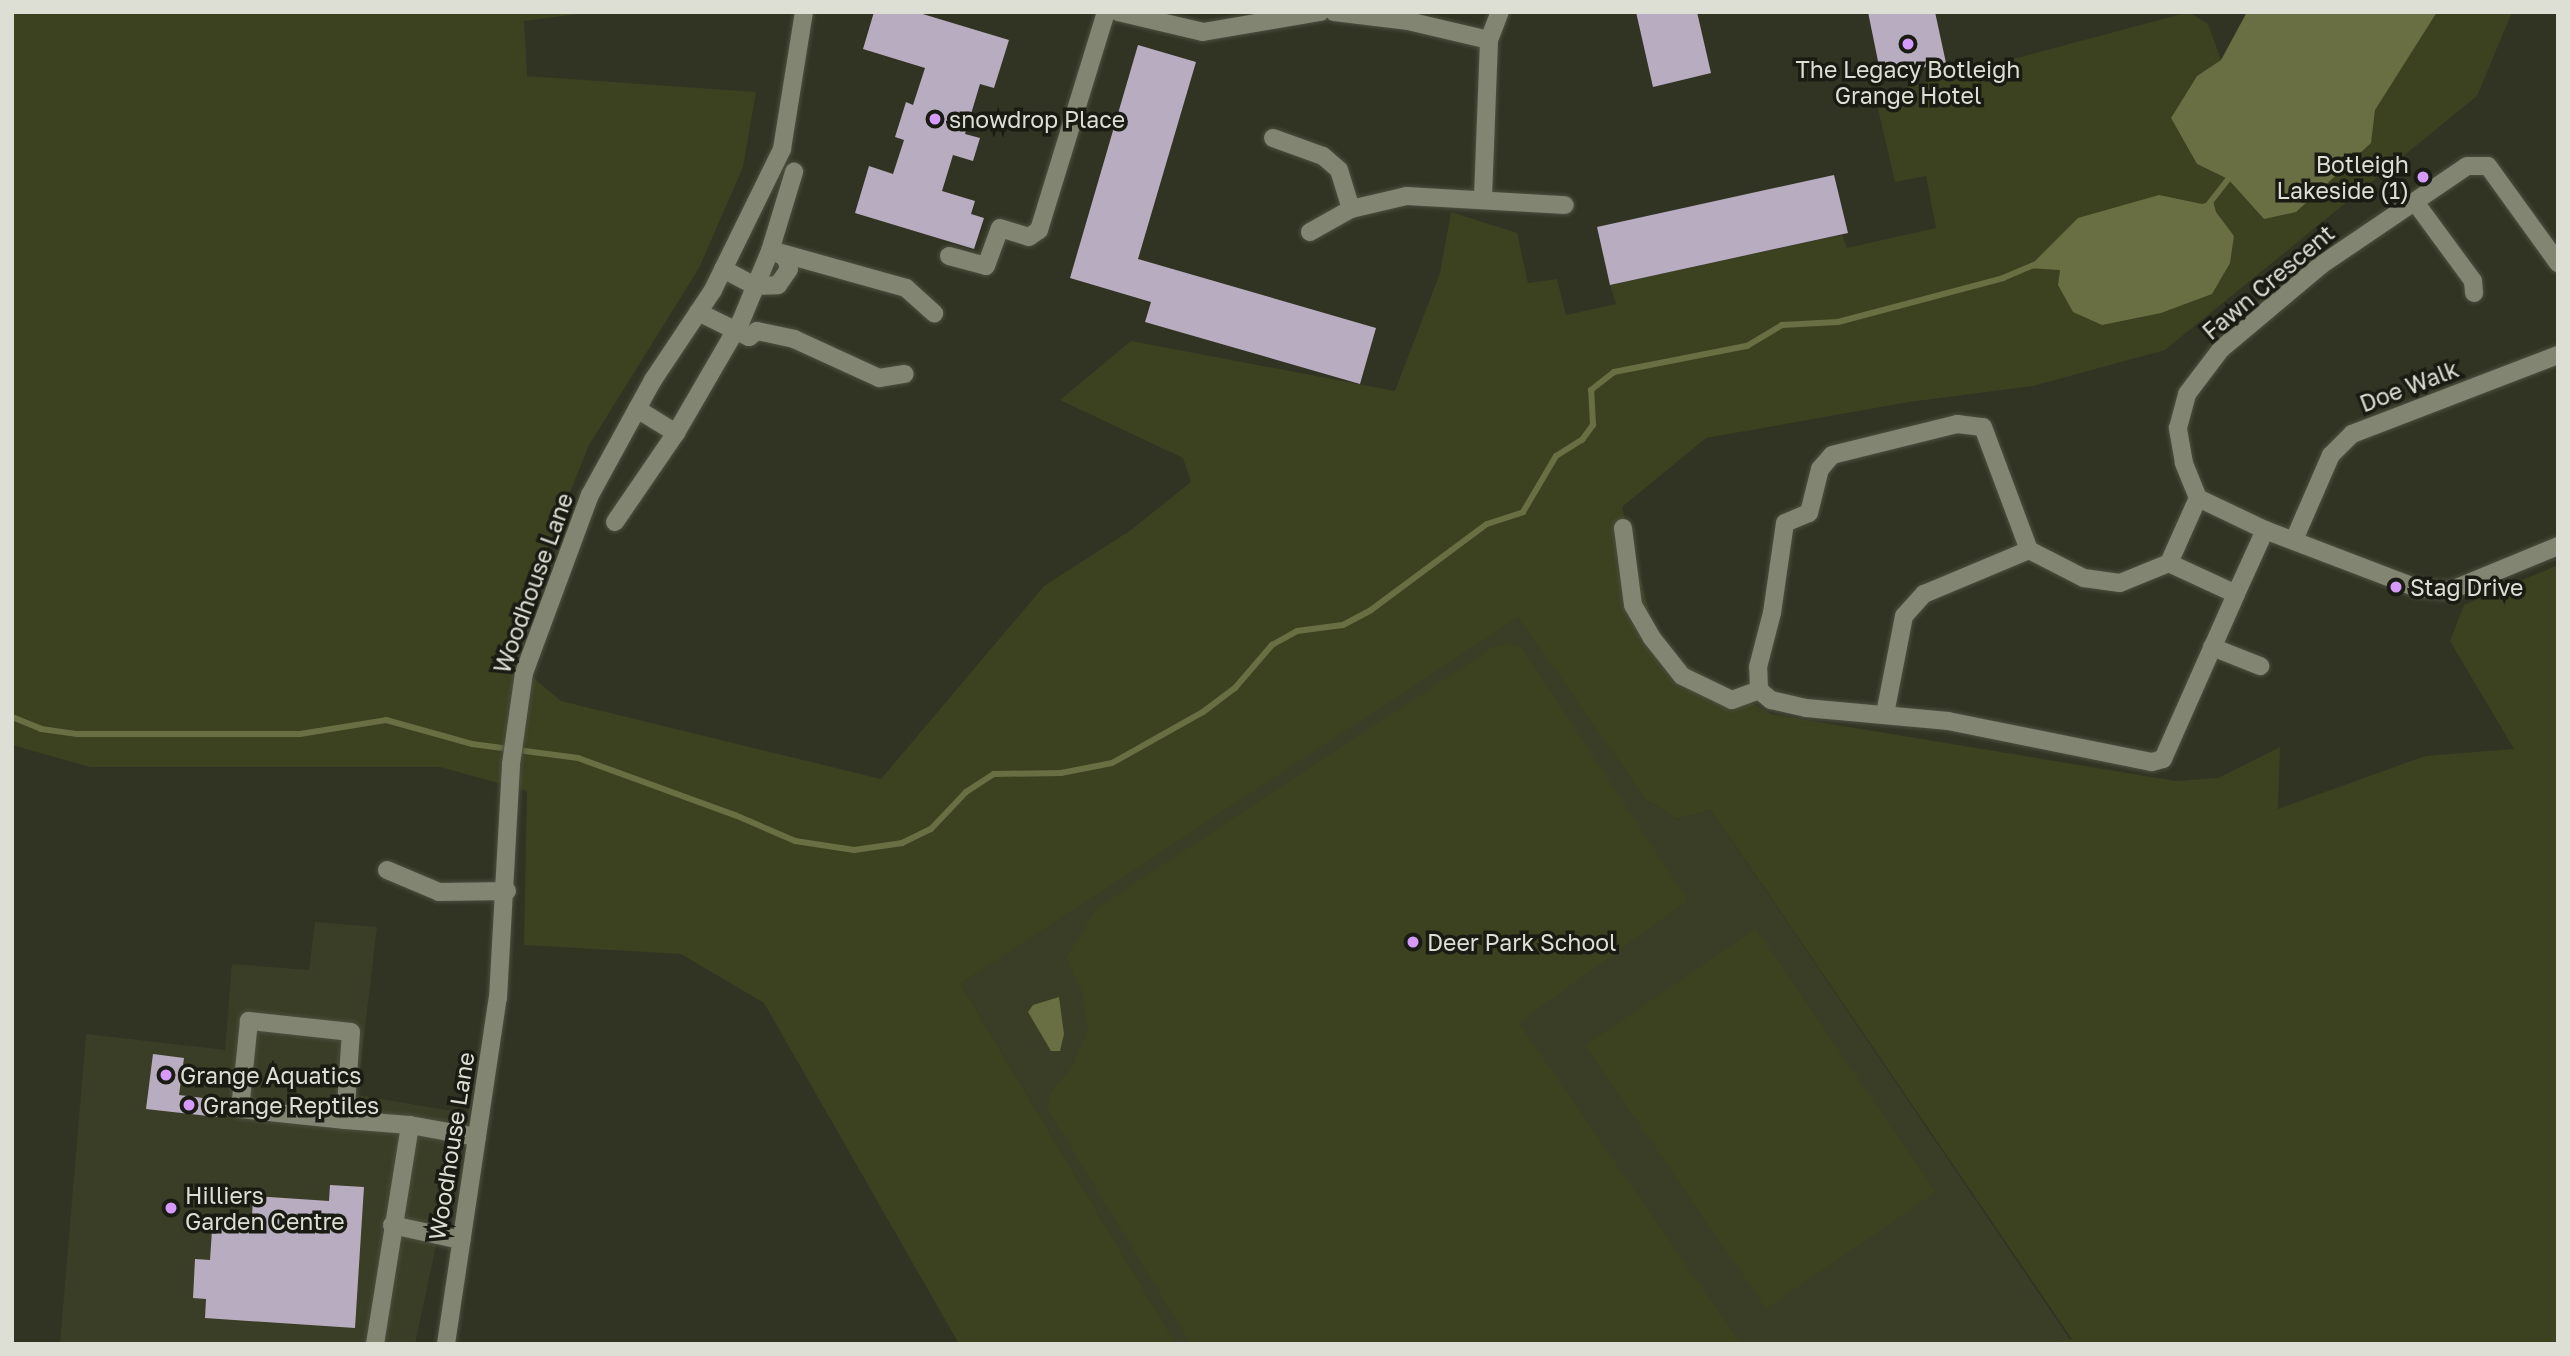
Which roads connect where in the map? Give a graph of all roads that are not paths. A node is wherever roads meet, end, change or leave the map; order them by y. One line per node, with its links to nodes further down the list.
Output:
1 (804, 12): 19 (street, Woodhouse Lane)
2 (1106, 12): 17 (street)
3 (1118, 12): 7 (street)
4 (1320, 12): 7 (street)
5 (1334, 12): 8 (street)
6 (1500, 12): 8 (street)
7 (1259, 17)
8 (1489, 40): 11 (street)
9 (1273, 138): 14 (street)
10 (794, 172): 16 (street)
11 (1483, 197): 13 (street); 14 (street)
12 (2415, 202): 18 (street, Fawn Crescent); 21 (street); 29 (street, Fawn Crescent)
13 (1565, 205)
14 (1351, 209): 15 (street)
15 (1310, 232)
16 (775, 252): 20 (street); 20 (street); 23 (street)
17 (949, 256)
18 (2558, 263)
19 (723, 269): 20 (street); 22 (street, Woodhouse Lane)
20 (755, 286): 24 (street)
21 (2474, 293)
22 (698, 312): 24 (street); 27 (street, Woodhouse Lane)
23 (934, 313)
24 (735, 331): 26 (street); 28 (street)
25 (2558, 355): 33 (street, Doe Walk)
26 (905, 374)
27 (637, 410): 28 (street); 43 (street, Woodhouse Lane)
28 (676, 433): 30 (street)
29 (2198, 498): 32 (street); 36 (street)
30 (615, 522)
31 (1623, 528): 40 (street)
32 (2265, 530): 33 (street); 37 (street)
33 (2294, 540): 34 (street)
34 (2558, 546)
35 (2029, 550): 36 (street); 40 (street); 41 (street)
36 (2169, 562): 37 (street)
37 (2236, 594): 38 (street)
38 (2212, 647): 39 (street); 41 (street)
39 (2260, 666)
40 (1759, 690): 41 (street)
41 (1885, 715)
42 (387, 870): 43 (street)
43 (507, 891): 46 (street, Woodhouse Lane)
44 (345, 1120): 44 (street); 45 (street)
45 (410, 1125): 46 (street); 47 (street)
46 (477, 1137): 48 (street, Woodhouse Lane)
47 (392, 1226): 48 (street); 49 (street)
48 (461, 1240): 50 (street, Woodhouse Lane)
49 (375, 1344)
50 (446, 1344)

